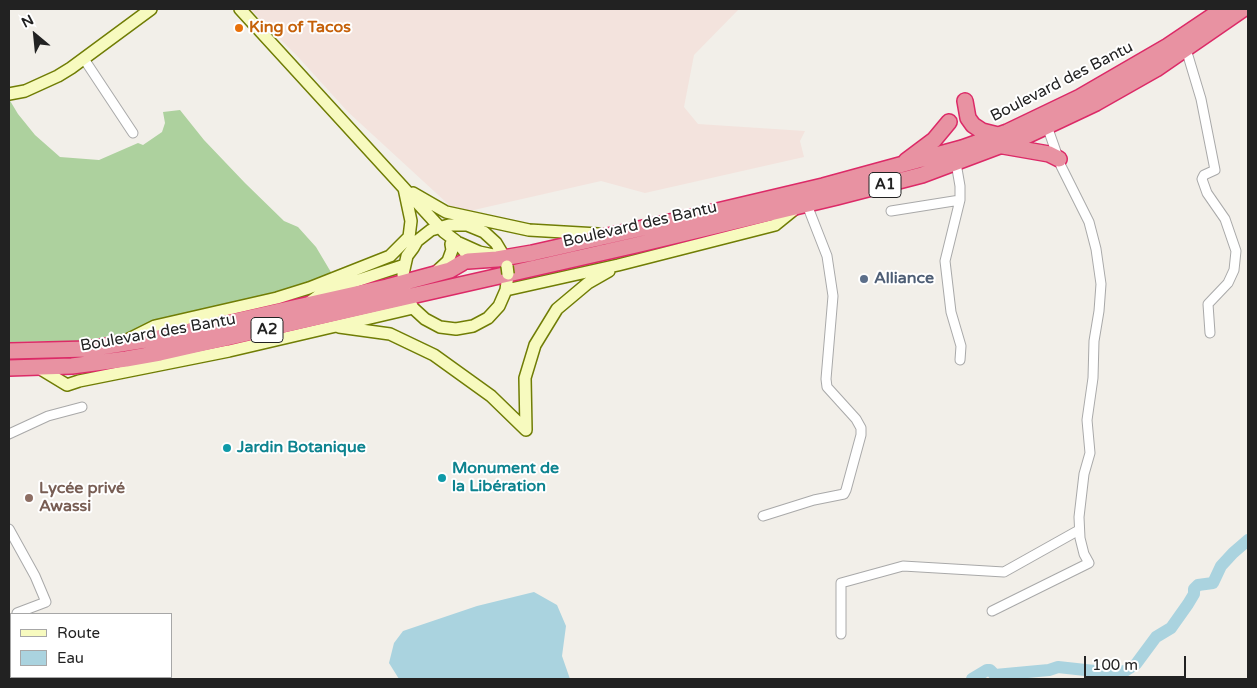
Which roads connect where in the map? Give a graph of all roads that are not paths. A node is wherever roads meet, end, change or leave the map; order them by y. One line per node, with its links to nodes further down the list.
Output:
1 (240, 9): 16 (main road)
2 (1223, 9): 12 (highway, Boulevard des Bantu / A1)
3 (1243, 9): 5 (highway, Boulevard des Bantu / A1)
4 (148, 10): 6 (main road)
5 (1186, 49): 10 (highway, Boulevard des Bantu / A1); 35 (street)
6 (84, 59): 7 (main road); 11 (street)
7 (9, 94)
8 (964, 101): 12 (highway)
9 (949, 122): 15 (highway)
10 (1047, 126): 12 (highway, Boulevard des Bantu / A1); 13 (street)
11 (133, 133)
12 (1000, 141): 13 (highway); 14 (highway, Boulevard des Bantu / A1); 15 (highway, Boulevard des Bantu / A1)
13 (1059, 159): 45 (street)
14 (956, 163): 17 (street); 18 (highway, Boulevard des Bantu / A1)
15 (900, 166): 23 (highway, Boulevard des Bantu / A1)
16 (404, 188): 20 (main road); 21 (main road); 22 (main road)
17 (960, 200): 19 (street); 38 (street)
18 (803, 205): 23 (highway, Boulevard des Bantu / A1); 27 (main road); 43 (street)
19 (892, 211)
20 (456, 214): 21 (main road); 23 (main road)
21 (439, 226): 22 (main road); 24 (main road); 26 (main road); 28 (main road)
22 (409, 237): 36 (main road)
23 (615, 242): 25 (highway, Boulevard des Bantu / A1); 28 (highway, Boulevard des Bantu / A1); 29 (highway)
24 (454, 243): 25 (main road); 29 (main road); 30 (main road)
25 (532, 253): 28 (highway, Boulevard des Bantu / A1)
26 (405, 265): 32 (main road); 33 (main road)
27 (618, 265): 31 (main road); 34 (main road)
28 (503, 269): 29 (highway, Boulevard des Bantu / A1); 31 (main road); 32 (highway, Boulevard des Bantu / A2)
29 (467, 270): 30 (highway, Boulevard des Bantu / A2); 32 (highway)
30 (432, 275): 32 (highway, Boulevard des Bantu / A2)
31 (506, 290): 32 (main road)
32 (408, 295): 33 (highway, Boulevard des Bantu / A2); 34 (main road); 39 (highway, Boulevard des Bantu / A2)
33 (306, 306): 36 (highway, Boulevard des Bantu / A2)
34 (333, 326): 39 (main road)
35 (1210, 333)
36 (115, 346): 37 (highway, Boulevard des Bantu / A2)
37 (9, 351)
38 (960, 360)
39 (32, 368): 40 (highway, Boulevard des Bantu / A2)
40 (9, 370)
41 (82, 407): 42 (street)
42 (9, 434)
43 (763, 516)
44 (9, 529): 47 (street)
45 (1079, 530): 46 (street); 48 (street)
46 (992, 611)
47 (17, 613)
48 (841, 634)

